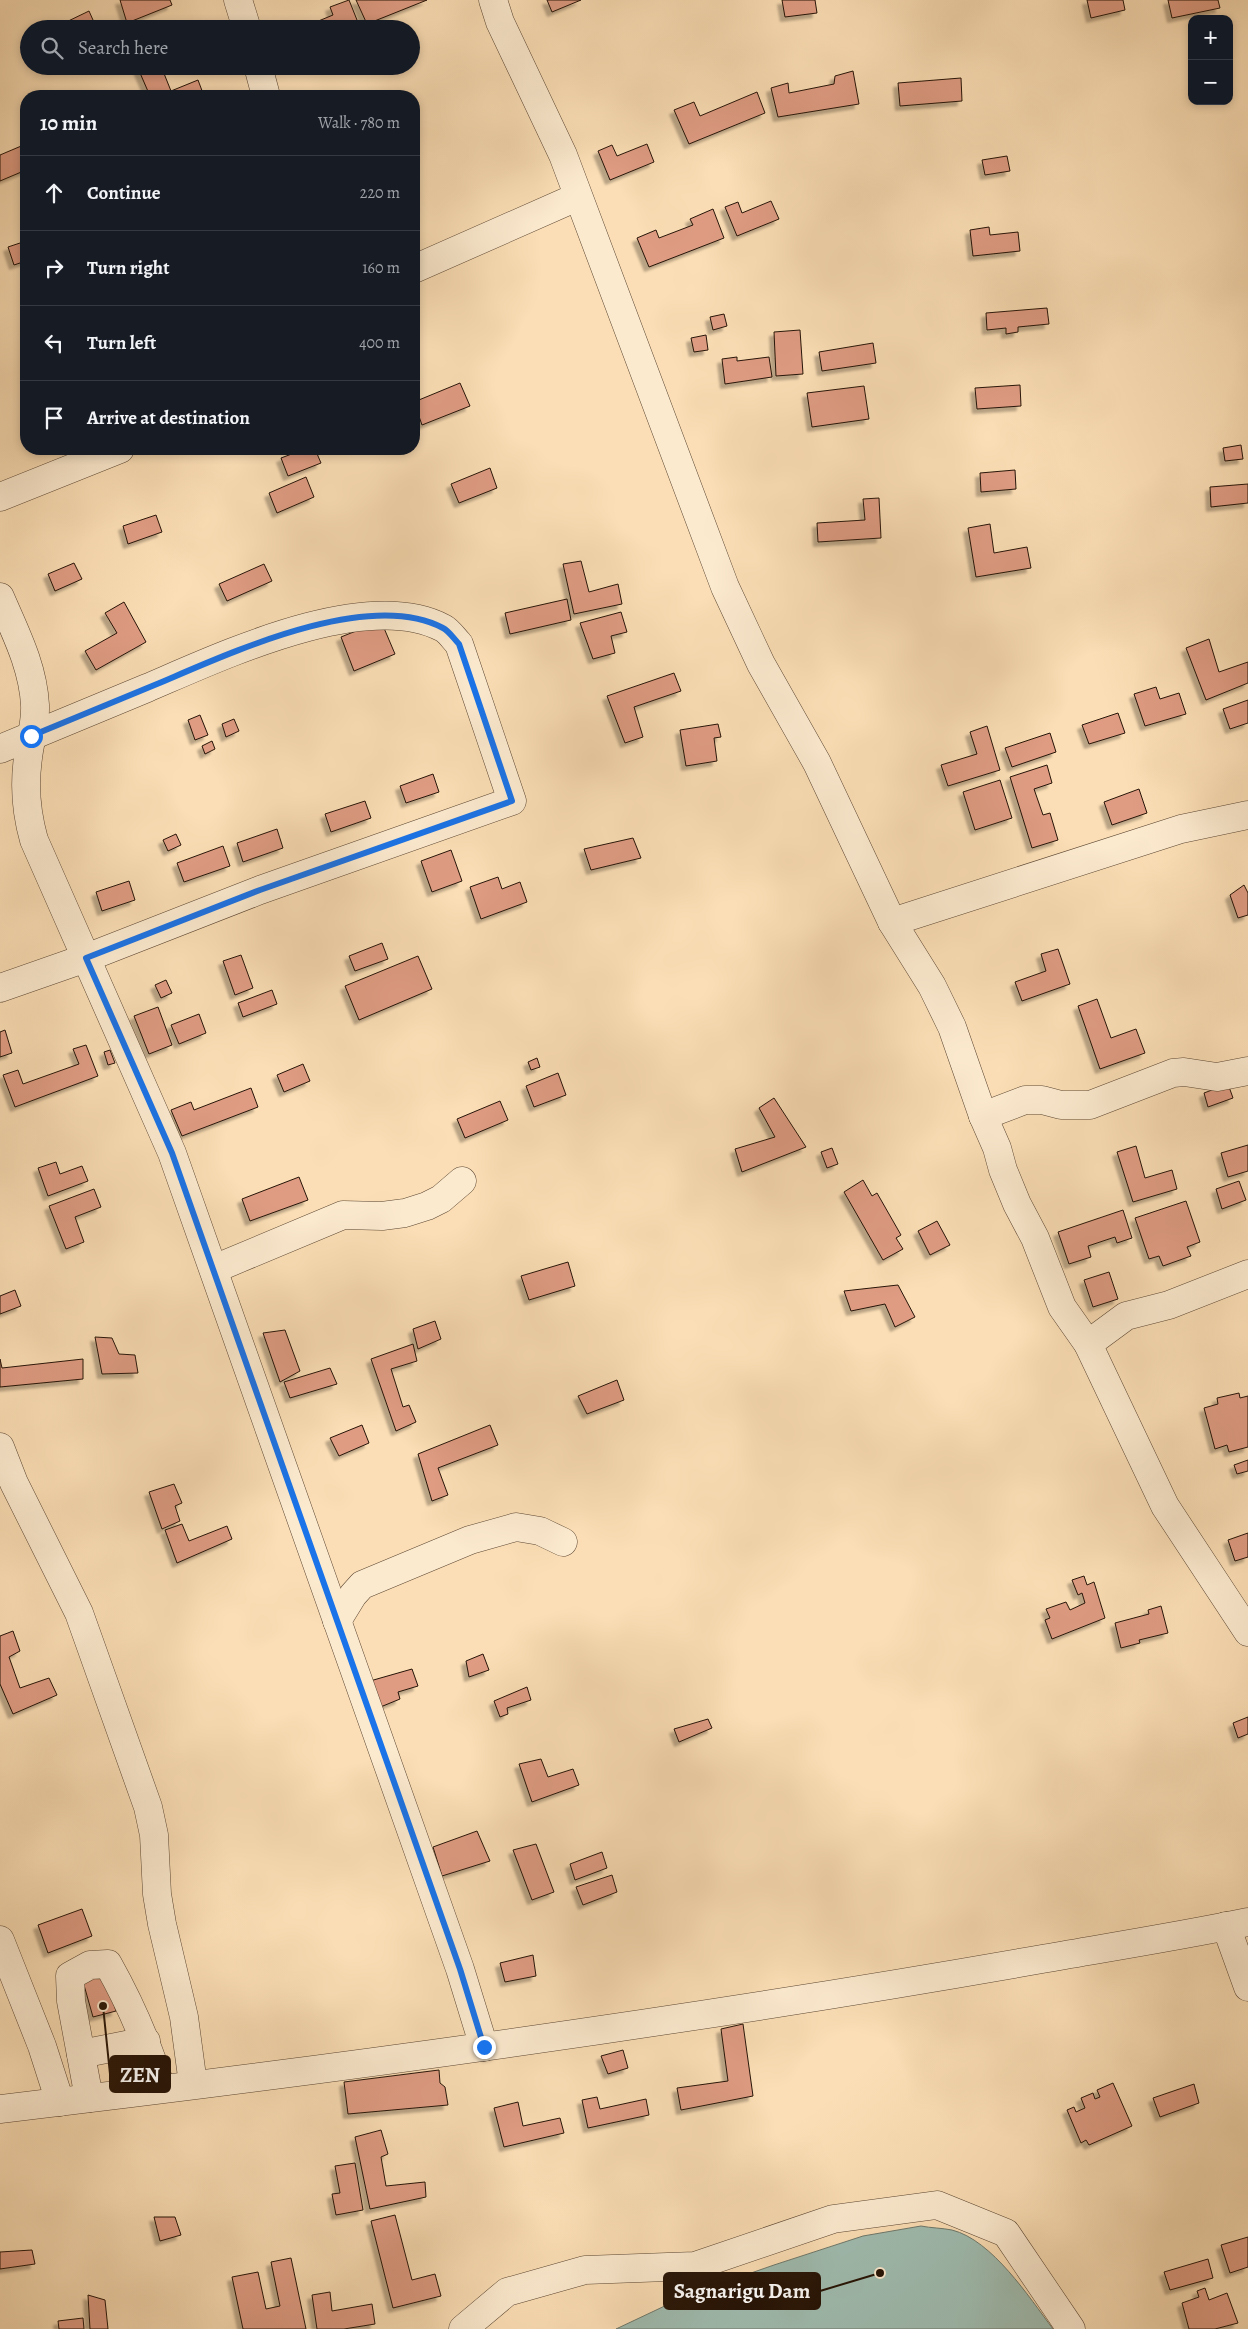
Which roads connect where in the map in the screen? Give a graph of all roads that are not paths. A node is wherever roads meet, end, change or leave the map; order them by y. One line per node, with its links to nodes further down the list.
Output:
1 (238, 0): 3 (street)
2 (493, 0): 6 (street)
3 (244, 20)
4 (260, 75): 5 (street)
5 (264, 90)
6 (577, 197): 7 (street); 14 (street)
7 (420, 266)
8 (105, 455): 9 (street)
9 (0, 497)
10 (0, 597): 11 (street)
11 (31, 736): 12 (street); 15 (street); 15 (street)
12 (0, 749)
13 (1248, 815): 14 (street)
14 (892, 922): 18 (street)
15 (86, 958): 16 (street); 20 (street)
16 (0, 988)
17 (1248, 1071): 18 (street)
18 (983, 1116): 22 (street)
19 (462, 1181): 20 (street)
20 (214, 1269): 25 (street)
21 (1248, 1274): 22 (street)
22 (1088, 1344): 26 (street)
23 (0, 1447): 33 (street)
24 (563, 1542): 25 (street)
25 (337, 1621): 31 (street)
26 (1248, 1632)
27 (1237, 1924): 29 (street); 31 (street)
28 (0, 1940): 36 (street)
29 (1248, 1987)
30 (146, 2041): 32 (street); 32 (street); 34 (street)
31 (484, 2047): 33 (street)
32 (81, 2054): 35 (street)
33 (193, 2084): 34 (street)
34 (161, 2088): 35 (street)
35 (89, 2098): 36 (street)
36 (60, 2102): 37 (street)
37 (0, 2109)
38 (463, 2329): 39 (street)
39 (1071, 2329)

